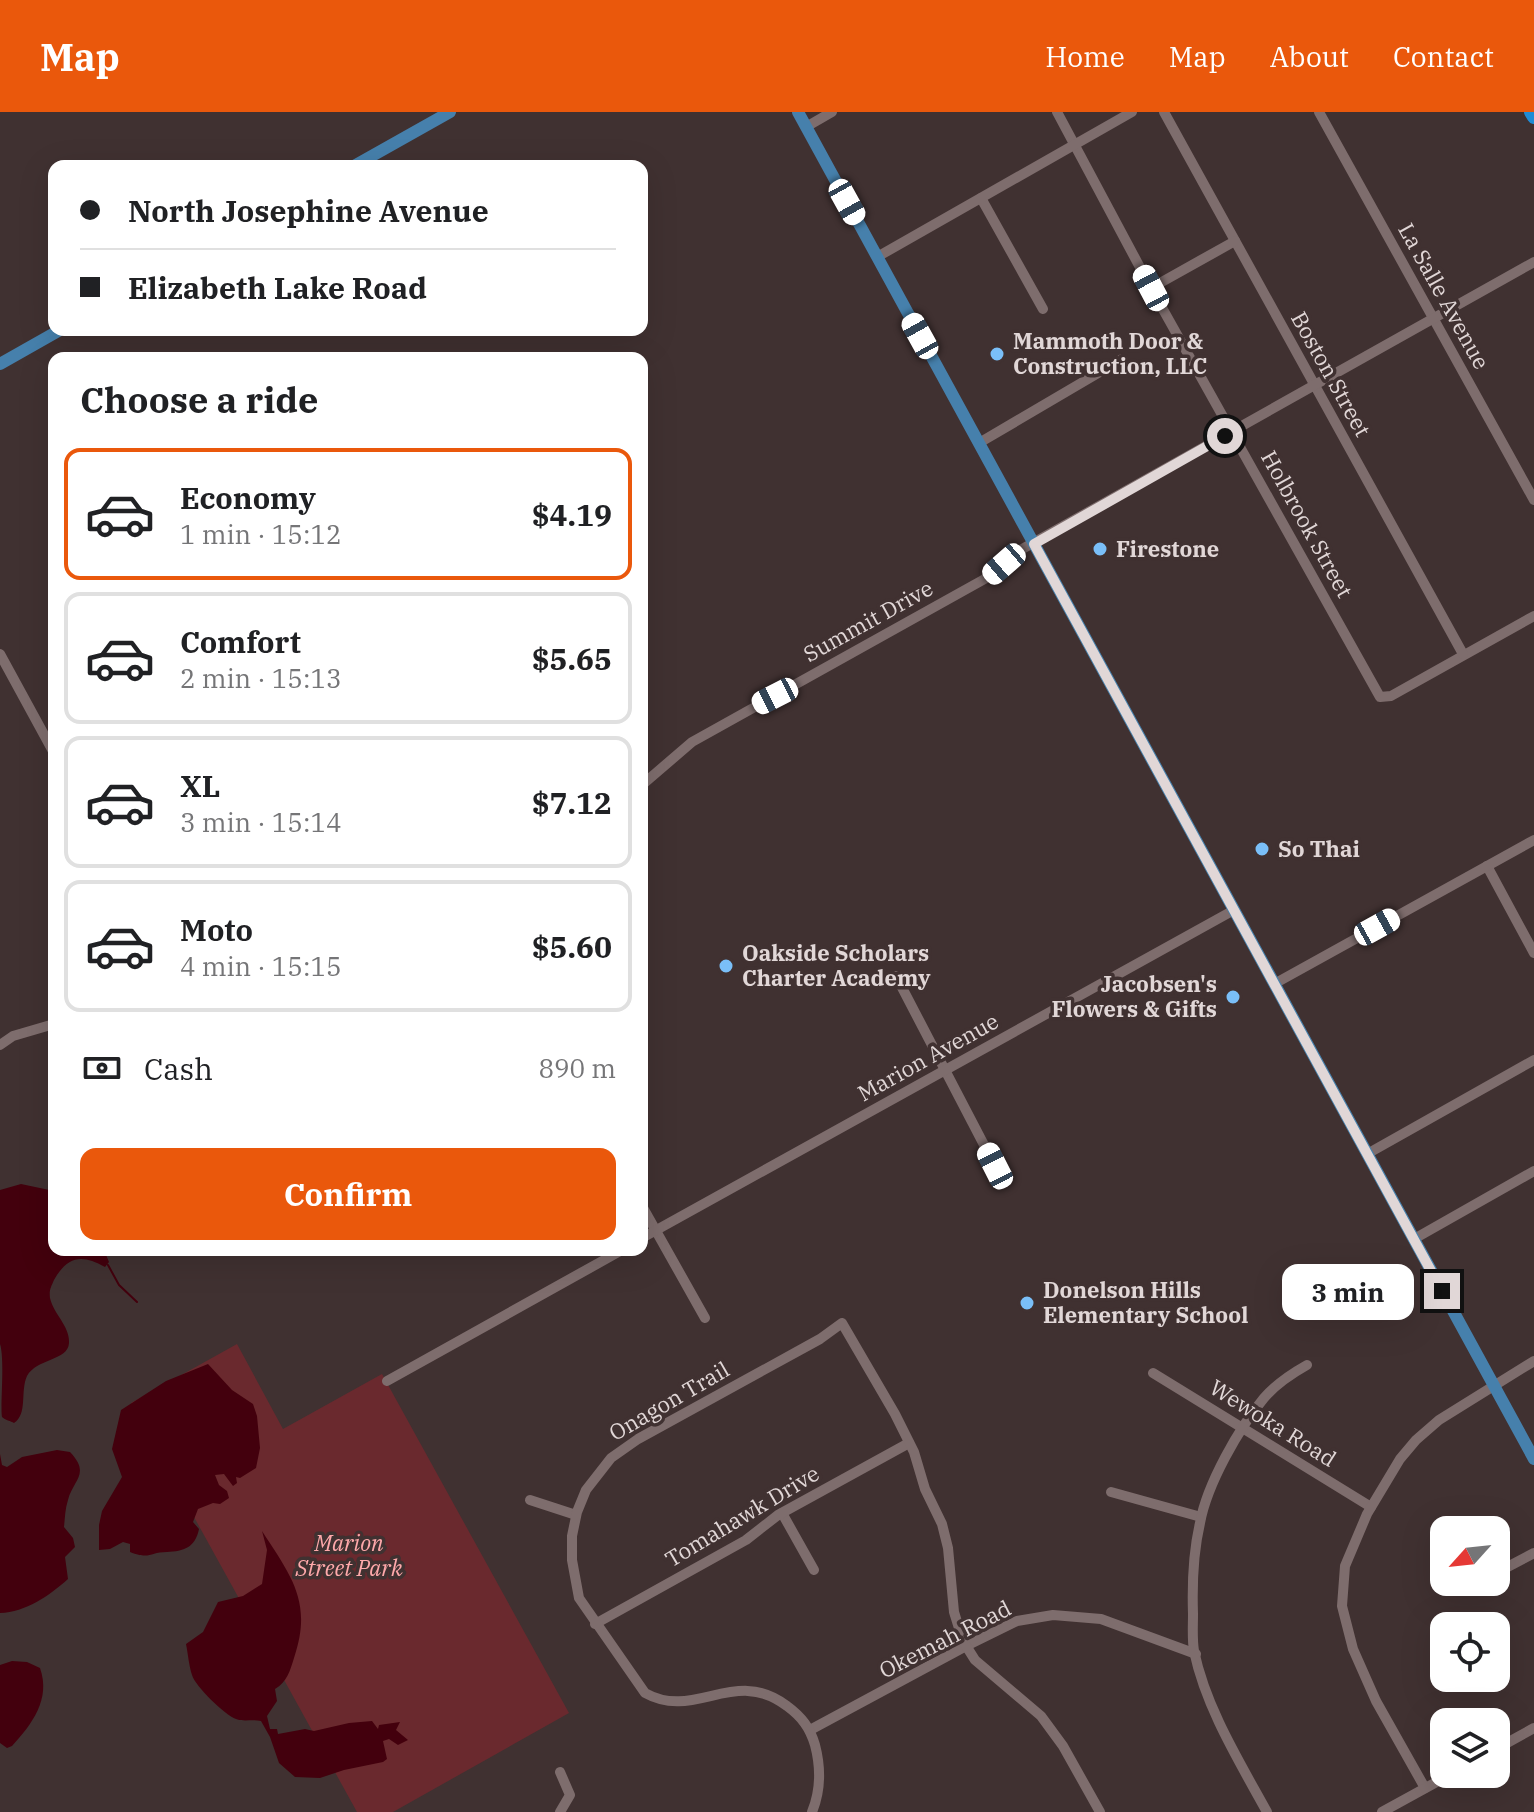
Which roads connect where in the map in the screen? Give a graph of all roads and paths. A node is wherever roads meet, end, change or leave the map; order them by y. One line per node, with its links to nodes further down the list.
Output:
1 (450, 112): 12 (main road)
2 (798, 112): 10 (main road)
3 (832, 112): 10 (street)
4 (1057, 112): 11 (street, Holbrook Street)
5 (1132, 112): 11 (street)
6 (1164, 112): 14 (street, Boston Street)
7 (1319, 112): 19 (street, La Salle Avenue)
8 (1531, 112): 9 (highway)
9 (1534, 117)
10 (806, 127): 15 (main road)
11 (1075, 144): 13 (street); 17 (street, Holbrook Street)
12 (365, 160)
13 (981, 198): 15 (street); 18 (street)
14 (1235, 241): 17 (street); 23 (street, Boston Street)
15 (877, 257): 25 (main road)
16 (1534, 262): 19 (street, Summit Drive)
17 (1151, 288): 24 (street, Holbrook Street)
18 (1043, 309)
19 (1434, 319): 23 (street, Summit Drive); 26 (street, La Salle Avenue)
20 (49, 336): 22 (main road)
21 (1122, 359): 25 (street)
22 (0, 364)
23 (1314, 385): 24 (street, Summit Drive); 30 (street, Boston Street)
24 (1233, 431): 27 (street, Summit Drive); 30 (street, Holbrook Street)
25 (979, 443): 27 (main road)
26 (1534, 500)
27 (1034, 544): 32 (street, Summit Drive); 35 (main road)
28 (1534, 616): 30 (street)
29 (0, 654): 31 (street)
30 (1463, 654)
31 (48, 742)
32 (648, 780)
33 (1534, 840): 34 (street)
34 (1487, 866): 36 (street); 38 (street)
35 (1234, 910): 38 (main road); 42 (street, Marion Avenue)
36 (1534, 953)
37 (896, 976): 42 (street)
38 (1274, 984): 43 (main road)
39 (48, 1026): 40 (street)
40 (0, 1045)
41 (1534, 1060): 43 (street)
42 (946, 1071): 44 (street); 47 (street, Marion Avenue)
43 (1367, 1154): 49 (main road)
44 (995, 1166)
45 (1534, 1171): 49 (street)
46 (648, 1218): 47 (street)
47 (655, 1231): 48 (street, Marion Avenue); 51 (street)
48 (648, 1235)
49 (1414, 1239): 56 (main road)
50 (611, 1256): 55 (street)
51 (705, 1318)
52 (1534, 1361): 56 (street)
53 (1307, 1365): 57 (street)
54 (1153, 1373): 57 (street, Wewoka Road)
55 (387, 1381)
56 (1495, 1387): 59 (main road); 62 (street)
57 (1243, 1429): 62 (street, Wewoka Road); 65 (street)
58 (909, 1443): 63 (street, Tomahawk Drive); 64 (street, Onagon Trail); 70 (street)
59 (1534, 1459)
60 (1111, 1492): 65 (street)
61 (530, 1500): 64 (street)
62 (1371, 1507): 77 (street)
63 (782, 1513): 68 (street); 69 (street, Tomahawk Drive)
64 (576, 1515): 69 (street, Onagon Trail)
65 (1201, 1517): 71 (street)
66 (1534, 1553): 67 (street)
67 (1510, 1566)
68 (814, 1570)
69 (595, 1624): 73 (street, Onagon Trail)
70 (966, 1646): 71 (street, Okemah Road); 73 (street, Okemah Road); 80 (street)
71 (1196, 1654): 81 (street)
72 (1534, 1728): 74 (street)
73 (810, 1730): 79 (street)
74 (1510, 1741)
75 (560, 1772): 78 (street)
76 (1430, 1785): 77 (street)
77 (1425, 1788): 82 (street)
78 (560, 1812)
79 (812, 1812)
80 (1100, 1812)
81 (1267, 1812)
82 (1382, 1812)

